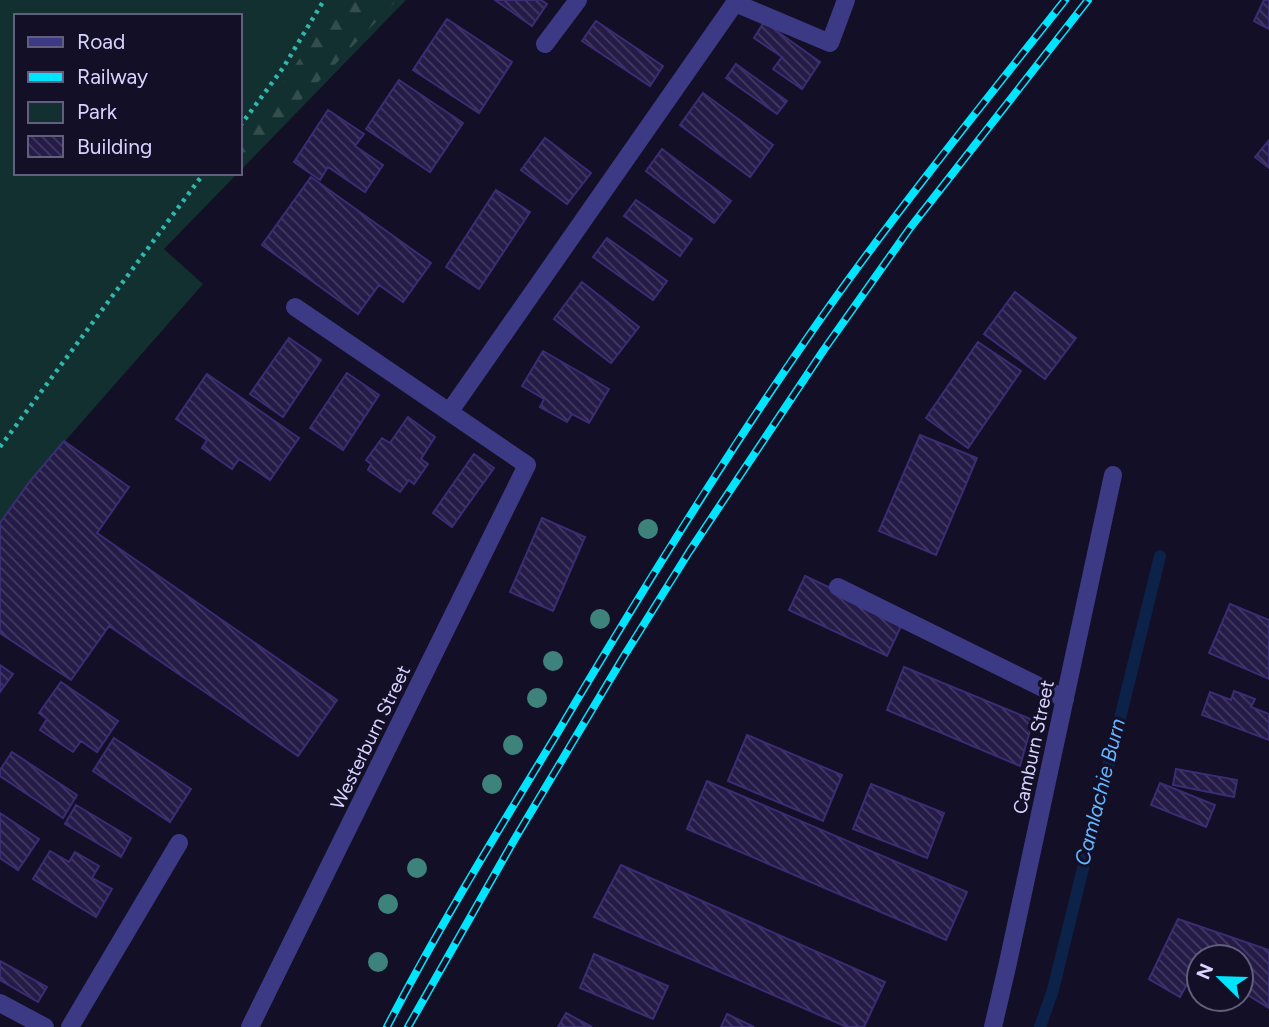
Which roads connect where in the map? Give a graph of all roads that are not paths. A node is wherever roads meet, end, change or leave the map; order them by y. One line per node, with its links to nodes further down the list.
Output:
1 (578, 0): 4 (street)
2 (846, 0): 3 (street)
3 (736, 1): 6 (street)
4 (545, 44)
5 (295, 307): 6 (street)
6 (450, 411): 14 (street, Westerburn Street)
7 (1113, 475): 9 (street, Camburn Street)
8 (838, 587): 9 (street)
9 (1065, 699): 15 (street, Camburn Street)
10 (178, 843): 13 (street)
11 (0, 1003): 12 (street)
12 (45, 1027)
13 (70, 1027)
14 (250, 1027)
15 (993, 1027)

